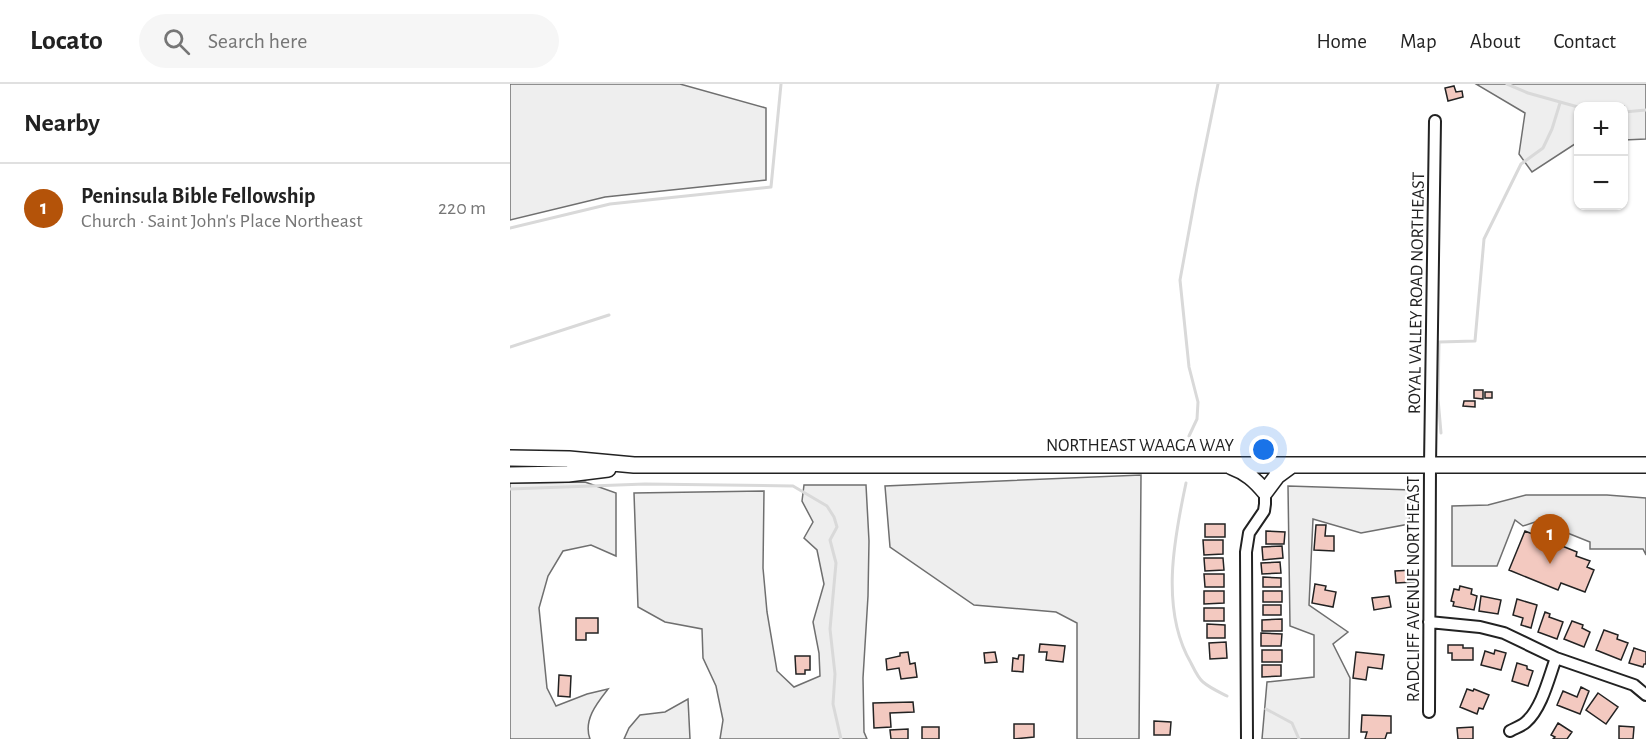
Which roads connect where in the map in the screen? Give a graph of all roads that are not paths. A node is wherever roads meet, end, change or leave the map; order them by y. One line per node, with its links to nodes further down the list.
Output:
1 (1435, 121): 6 (street, ROYAL VALLEY ROAD NORTHEAST)
2 (510, 458): 3 (highway)
3 (634, 465): 4 (highway, NORTHEAST WAAGA WAY); 8 (highway)
4 (1226, 465): 5 (highway, NORTHEAST WAAGA WAY); 9 (highway)
5 (1292, 465): 6 (highway, NORTHEAST WAAGA WAY); 9 (highway)
6 (1430, 465): 7 (highway, NORTHEAST WAAGA WAY); 10 (street, RADCLIFF AVENUE NORTHEAST)
7 (1646, 465)
8 (510, 475)
9 (1264, 492): 15 (street)
10 (1429, 622): 11 (street); 13 (street, RADCLIFF AVENUE NORTHEAST)
11 (1556, 658): 12 (street); 14 (street)
12 (1646, 695)
13 (1429, 712)
14 (1510, 731)
15 (1247, 739)

